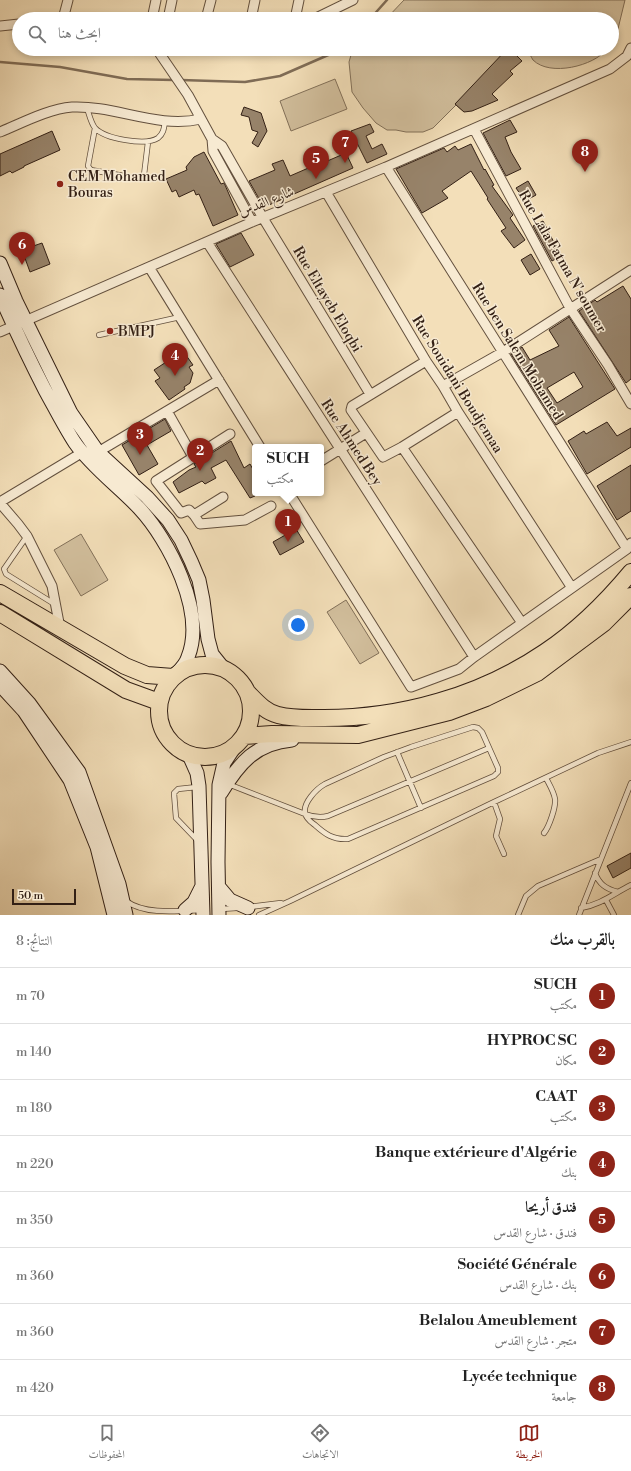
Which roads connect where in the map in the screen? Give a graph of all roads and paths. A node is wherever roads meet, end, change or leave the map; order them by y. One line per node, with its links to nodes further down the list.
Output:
1 (68, 0): 8 (street)
2 (156, 0): 9 (street)
3 (172, 0): 10 (street)
4 (211, 0): 11 (street)
5 (255, 0): 12 (street)
6 (299, 0): 13 (street)
7 (353, 0): 14 (street)
8 (64, 12)
9 (153, 12)
10 (169, 12)
11 (208, 12)
12 (252, 12)
13 (296, 12)
14 (328, 12)
15 (12, 25): 16 (street)
16 (0, 26)
17 (631, 48): 19 (street)
18 (162, 56): 21 (street)
19 (630, 59): 24 (street, شارع القدس)
20 (87, 108): 22 (street); 23 (lane); 25 (street)
21 (201, 119): 22 (street); 26 (street)
22 (165, 121): 27 (lane)
23 (95, 128): 27 (lane); 27 (lane)
24 (474, 129): 28 (street, شارع القدس); 37 (street, Rue Lala Fatma N'soumer)
25 (0, 132)
26 (212, 139): 30 (street, Rue Eltayeb Eloqbi); 31 (street)
27 (148, 142)
28 (386, 167): 29 (street, شارع القدس); 42 (street, Rue ben Salem Mohamed)
29 (326, 192): 30 (street, شارع القدس); 43 (street, Rue Souidani Boudjemaa)
30 (263, 218): 31 (street, شارع القدس); 46 (street, Rue Eltayeb Eloqbi)
31 (252, 222): 32 (street, شارع القدس)
32 (207, 242): 34 (street, شارع القدس); 54 (street, Rue Ahmed Bey)
33 (0, 263): 39 (main road)
34 (149, 266): 38 (street); 39 (street, شارع القدس)
35 (631, 270): 37 (street)
36 (0, 294): 39 (main road)
37 (570, 308): 42 (street); 47 (street, Rue Lala Fatma N'soumer)
38 (180, 318): 41 (lane); 44 (street)
39 (19, 323): 40 (street, شارع القدس); 55 (main road); 56 (main road)
40 (0, 332)
41 (99, 335)
42 (503, 352): 45 (street); 67 (street, Rue ben Salem Mohamed)
43 (426, 362): 45 (street, Rue Souidani Boudjemaa); 46 (street)
44 (218, 380): 48 (street); 52 (street)
45 (443, 386): 49 (street, Rue Souidani Boudjemaa)
46 (370, 394): 50 (street)
47 (631, 404)
48 (167, 411): 56 (street); 57 (street)
49 (458, 412): 53 (street); 69 (street, Rue Souidani Boudjemaa)
50 (366, 433): 53 (street); 54 (street)
51 (230, 434): 57 (street)
52 (258, 444)
53 (402, 447): 74 (street)
54 (340, 449): 58 (street); 76 (street, Rue Ahmed Bey)
55 (83, 452): 60 (main road); 63 (street)
56 (98, 452): 59 (main road)
57 (193, 457): 65 (street)
58 (324, 459)
59 (133, 483): 60 (main road); 77 (main road)
60 (125, 494): 79 (main road)
61 (291, 496): 76 (street)
62 (223, 497): 65 (street)
63 (0, 502): 66 (street)
64 (271, 506): 65 (street)
65 (194, 516)
66 (27, 536): 72 (street); 72 (lane)
67 (629, 546): 69 (street)
68 (631, 572): 81 (highway)
69 (572, 588): 74 (street)
70 (0, 593): 75 (highway)
71 (631, 596): 83 (highway)
72 (56, 605): 75 (street)
73 (0, 613): 82 (highway)
74 (522, 623): 76 (street)
75 (60, 628): 79 (highway)
76 (474, 657)
77 (224, 669): 79 (highway); 81 (highway)
78 (0, 671): 109 (main road)
79 (175, 675): 82 (highway)
80 (0, 685): 117 (main road)
81 (247, 692): 84 (highway)
82 (159, 702): 88 (highway)
83 (358, 735): 84 (highway); 92 (main road)
84 (239, 742): 88 (highway); 94 (main road)
85 (631, 742): 89 (lane)
86 (489, 748): 87 (lane); 90 (lane); 96 (lane)
87 (397, 752): 90 (lane); 97 (lane)
88 (189, 755): 93 (main road)
89 (546, 778): 95 (lane); 98 (lane)
90 (409, 781): 96 (lane); 97 (lane)
91 (631, 783): 101 (lane)
92 (226, 784): 94 (main road); 97 (lane)
93 (199, 786): 99 (main road); 99 (lane)
94 (219, 796): 103 (main road)
95 (494, 802): 100 (lane); 111 (lane)
96 (420, 808): 97 (lane)
97 (305, 814)
98 (544, 833)
99 (200, 844): 102 (main road)
100 (504, 854)
101 (601, 859): 104 (lane); 119 (lane)
102 (201, 862): 103 (main road); 106 (main road)
103 (218, 862): 107 (main road)
104 (595, 873): 108 (lane); 113 (lane)
105 (631, 885): 108 (lane)
106 (202, 886): 114 (main road); 115 (main road)
107 (219, 887): 112 (main road); 116 (main road)
108 (618, 892): 110 (lane)
109 (123, 898): 114 (lane); 117 (main road)
110 (606, 900): 113 (lane); 121 (lane)
111 (290, 901): 112 (lane); 118 (lane)
112 (248, 908): 116 (lane)
113 (581, 908): 120 (lane)
114 (185, 910): 115 (lane)
115 (203, 912): 116 (main road)
116 (219, 912)
117 (118, 915)
118 (259, 915)
119 (518, 915)
120 (579, 915)
121 (614, 915)

